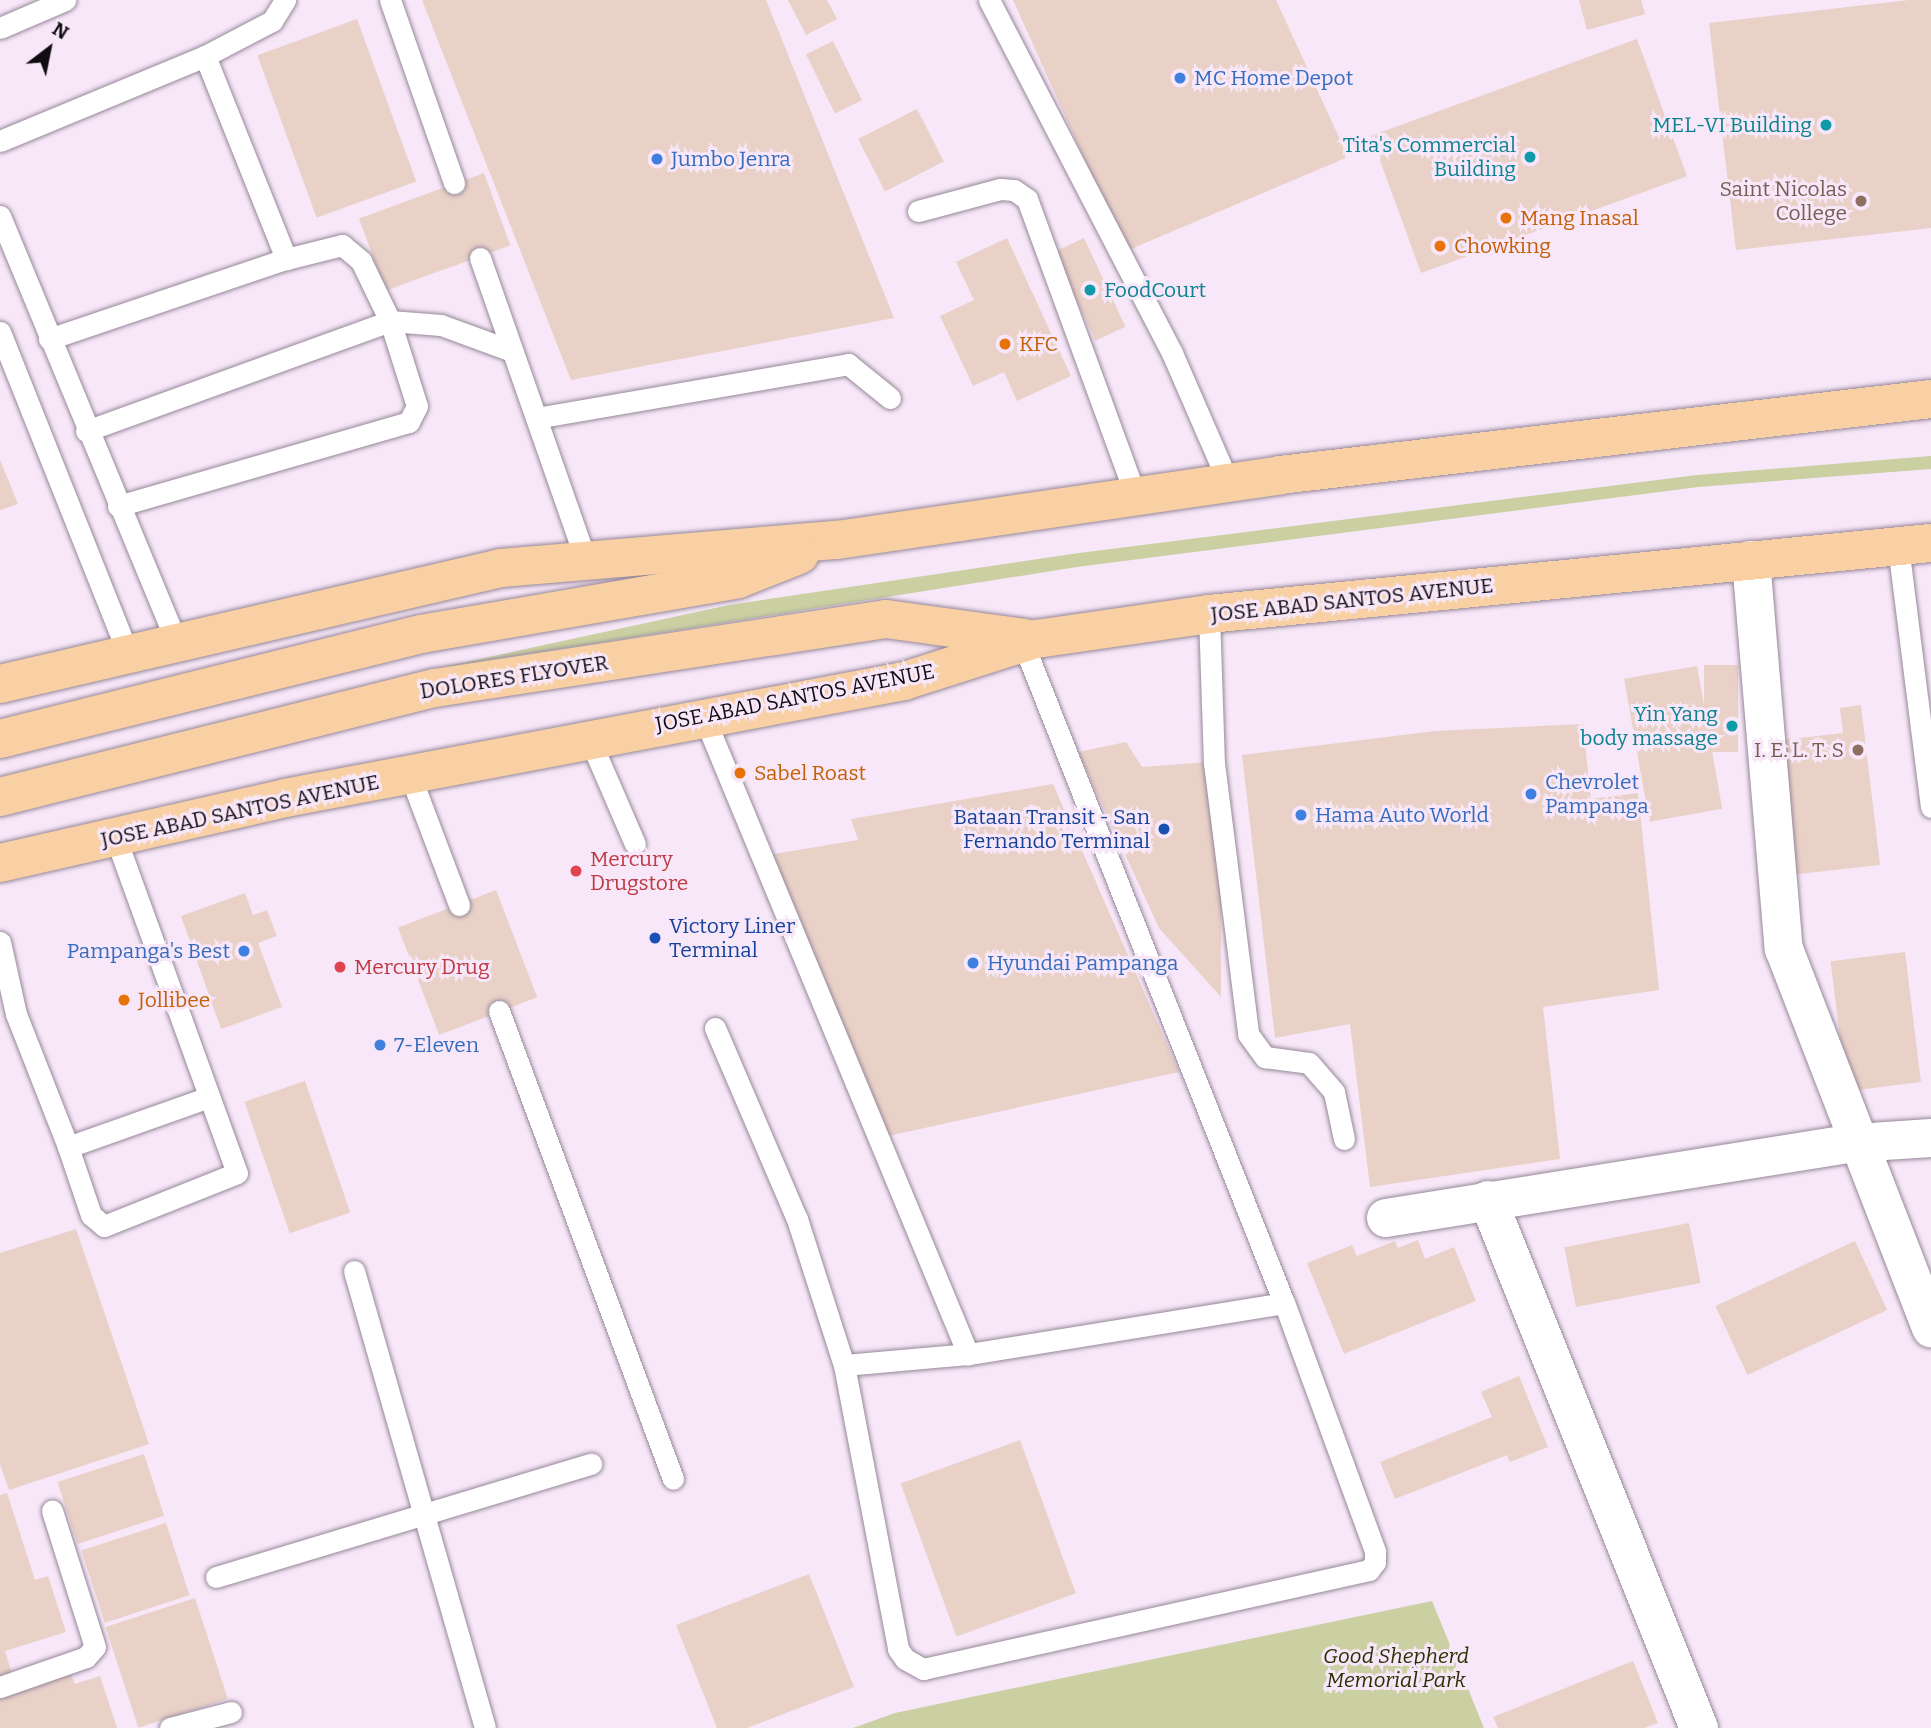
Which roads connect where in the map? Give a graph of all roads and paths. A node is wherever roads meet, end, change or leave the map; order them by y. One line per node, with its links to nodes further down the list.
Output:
1 (65, 0): 5 (lane)
2 (285, 0): 6 (lane)
3 (390, 0): 8 (lane)
4 (989, 0): 21 (lane)
5 (0, 28)
6 (205, 56): 7 (lane); 12 (lane)
7 (0, 141)
8 (454, 183)
9 (918, 211): 22 (lane)
10 (0, 216): 15 (lane)
11 (480, 258): 16 (lane)
12 (286, 259): 13 (lane); 15 (lane)
13 (390, 321): 16 (lane); 20 (lane); 23 (lane)
14 (0, 332): 31 (lane)
15 (49, 340): 20 (lane)
16 (512, 351): 19 (lane)
17 (890, 398): 19 (lane)
18 (1931, 399): 21 (highway)
19 (536, 418): 26 (lane)
20 (86, 431): 23 (lane)
21 (1228, 482): 22 (highway)
22 (1135, 494): 24 (highway)
23 (118, 506): 29 (lane)
24 (837, 540): 26 (highway); 35 (highway)
25 (1914, 544): 27 (highway, JOSE ABAD SANTOS AVENUE); 33 (lane)
26 (586, 559): 29 (highway)
27 (1751, 560): 28 (highway, JOSE ABAD SANTOS AVENUE); 50 (street)
28 (1209, 614): 30 (highway, JOSE ABAD SANTOS AVENUE); 49 (lane)
29 (176, 641): 31 (highway)
30 (1030, 641): 34 (highway, JOSE ABAD SANTOS AVENUE); 38 (highway, DOLORES FLYOVER); 55 (lane)
31 (128, 653): 32 (highway)
32 (0, 684)
33 (1925, 714): 39 (lane)
34 (704, 718): 36 (highway, JOSE ABAD SANTOS AVENUE); 57 (lane)
35 (0, 738)
36 (590, 740): 37 (highway, JOSE ABAD SANTOS AVENUE); 41 (lane)
37 (410, 775): 40 (highway, JOSE ABAD SANTOS AVENUE); 43 (lane)
38 (0, 797)
39 (1931, 807)
40 (116, 838): 42 (highway, JOSE ABAD SANTOS AVENUE); 47 (lane)
41 (635, 844)
42 (0, 863)
43 (459, 905)
44 (0, 942): 51 (lane)
45 (499, 1012): 60 (lane)
46 (715, 1028): 58 (lane)
47 (209, 1097): 51 (lane); 51 (lane)
48 (1931, 1138): 50 (street)
49 (1345, 1139)
50 (1856, 1143): 52 (street); 56 (street)
51 (68, 1147)
52 (1488, 1200): 53 (street); 68 (street)
53 (1386, 1218)
54 (354, 1271): 62 (lane)
55 (1284, 1303): 57 (lane); 58 (lane)
56 (1931, 1328)
57 (968, 1354): 58 (lane)
58 (844, 1366)
59 (591, 1464): 62 (lane)
60 (673, 1479)
61 (52, 1511): 64 (lane)
62 (421, 1513): 63 (lane); 67 (lane)
63 (216, 1577)
64 (0, 1687)
65 (231, 1712): 66 (lane)
66 (170, 1728)
67 (485, 1728)
68 (1699, 1728)

